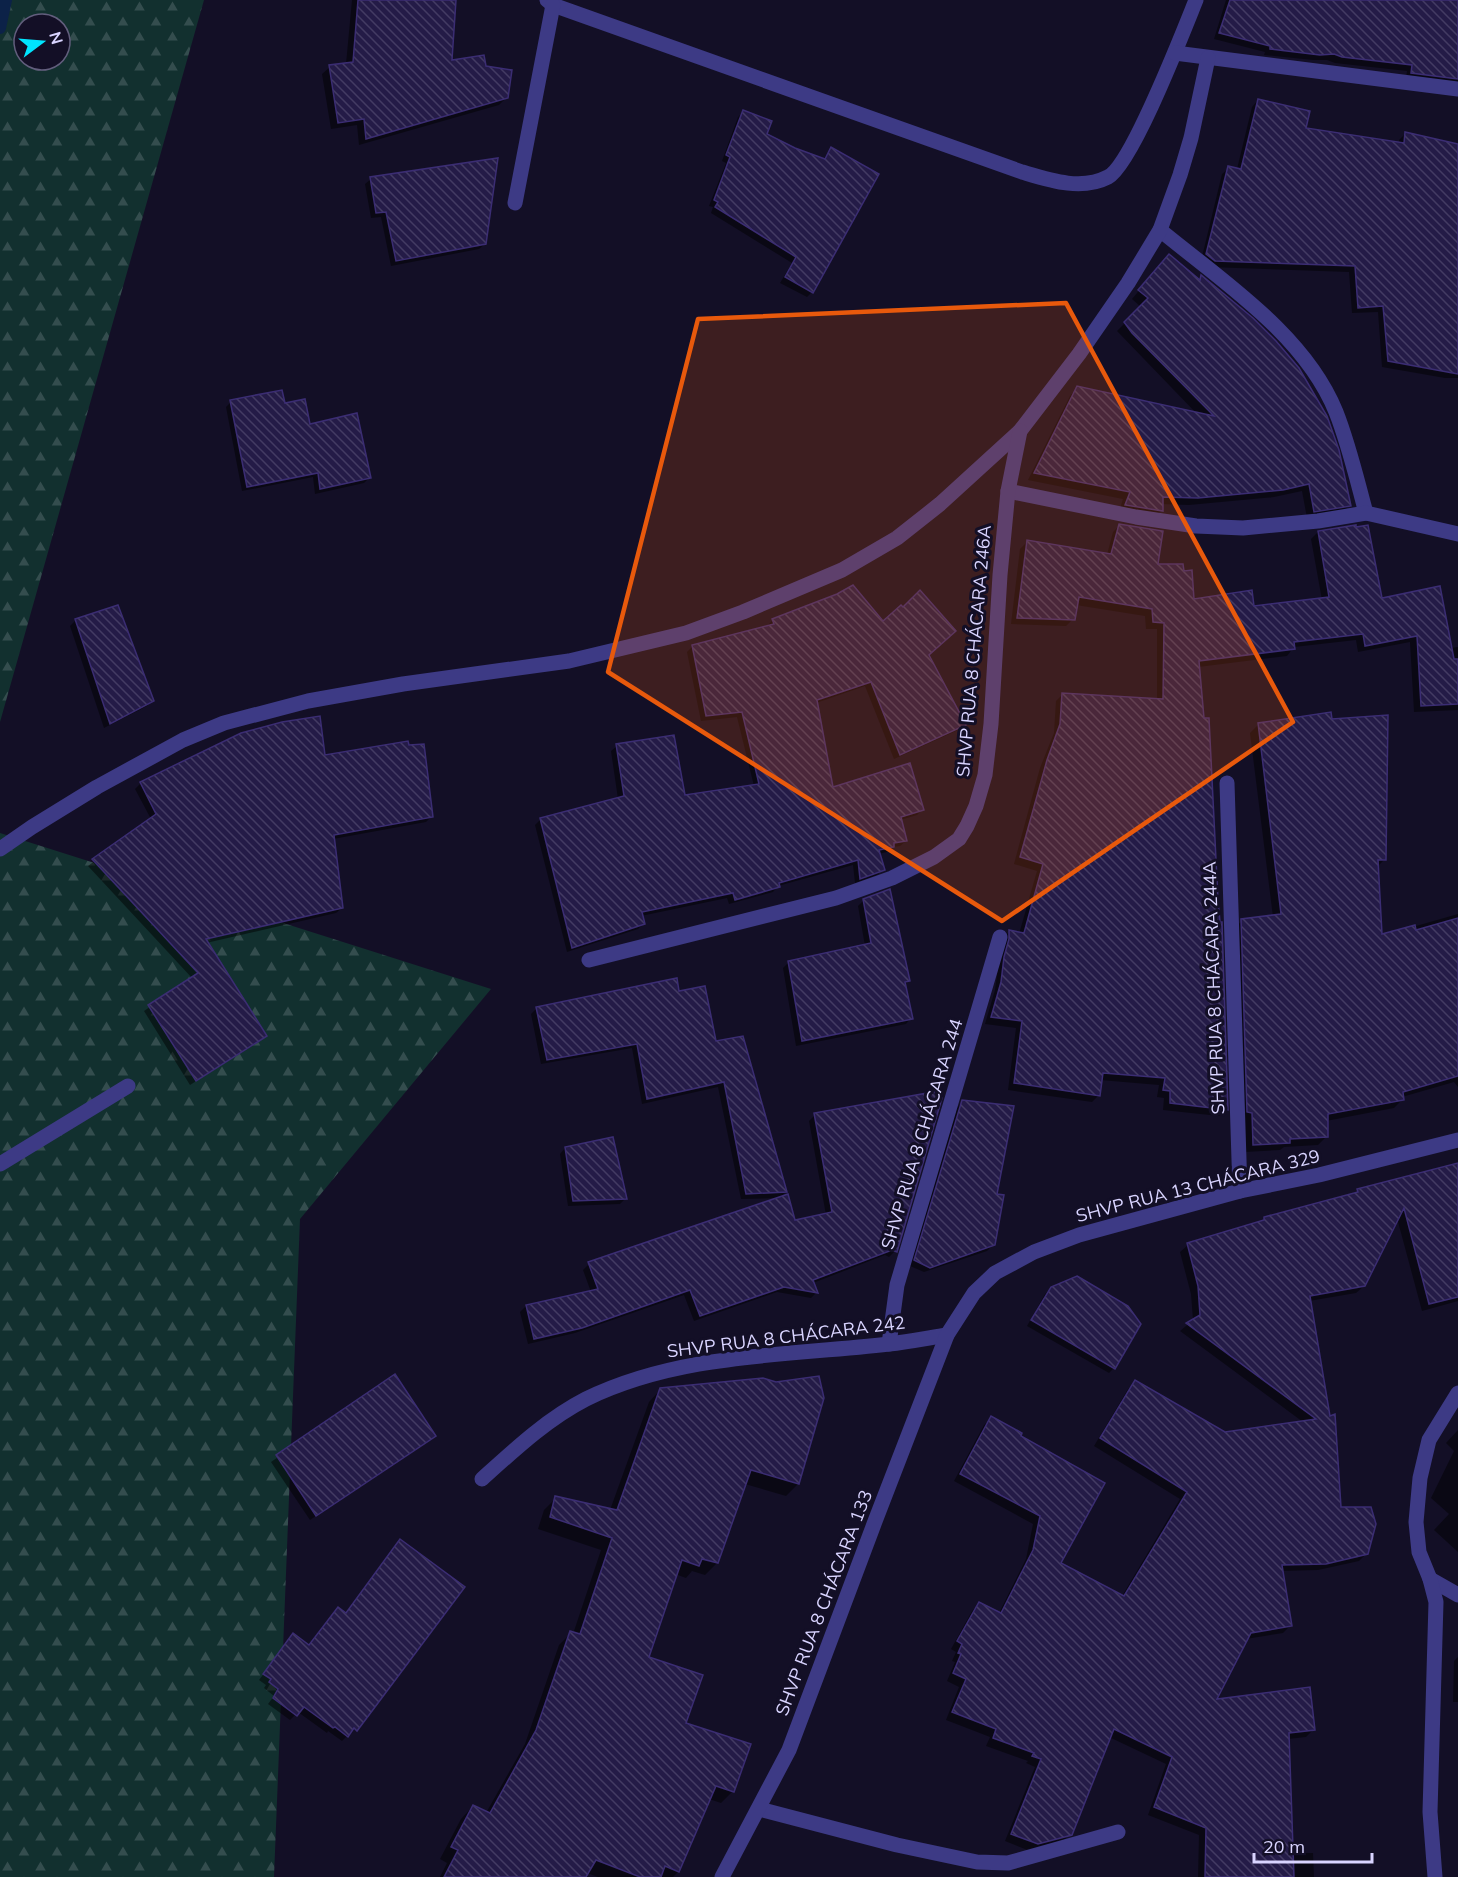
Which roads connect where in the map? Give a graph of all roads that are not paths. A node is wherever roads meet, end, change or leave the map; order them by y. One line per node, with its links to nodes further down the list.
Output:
1 (1196, 0): 3 (street)
2 (550, 2): 3 (street); 6 (street)
3 (1175, 53): 4 (street)
4 (1208, 58): 5 (street); 7 (street)
5 (1458, 89)
6 (515, 203)
7 (1160, 230): 8 (street); 10 (street)
8 (1020, 431): 9 (street, SHVP RUA 8 CHÁCARA 246A); 13 (street)
9 (1008, 491): 10 (street); 15 (street, SHVP RUA 8 CHÁCARA 246A)
10 (1366, 513): 11 (street)
11 (1458, 534)
12 (1227, 783): 19 (street, SHVP RUA 8 CHÁCARA 244A)
13 (0, 849)
14 (1000, 937): 21 (street, SHVP RUA 8 CHÁCARA 244)
15 (589, 960)
16 (128, 1086): 18 (street)
17 (1458, 1140): 19 (street, SHVP RUA 13 CHÁCARA 329)
18 (0, 1164)
19 (1240, 1191): 20 (street, SHVP RUA 13 CHÁCARA 329)
20 (947, 1335): 21 (street, SHVP RUA 8 CHÁCARA 242); 26 (street, SHVP RUA 8 CHÁCARA 133)
21 (889, 1344): 23 (street, SHVP RUA 8 CHÁCARA 242)
22 (1458, 1393): 24 (street)
23 (482, 1479)
24 (1430, 1579): 25 (street); 29 (street)
25 (1458, 1595)
26 (759, 1809): 27 (street); 28 (street, SHVP RUA 8 CHÁCARA 133)
27 (1118, 1832)
28 (722, 1877)
29 (1435, 1877)

